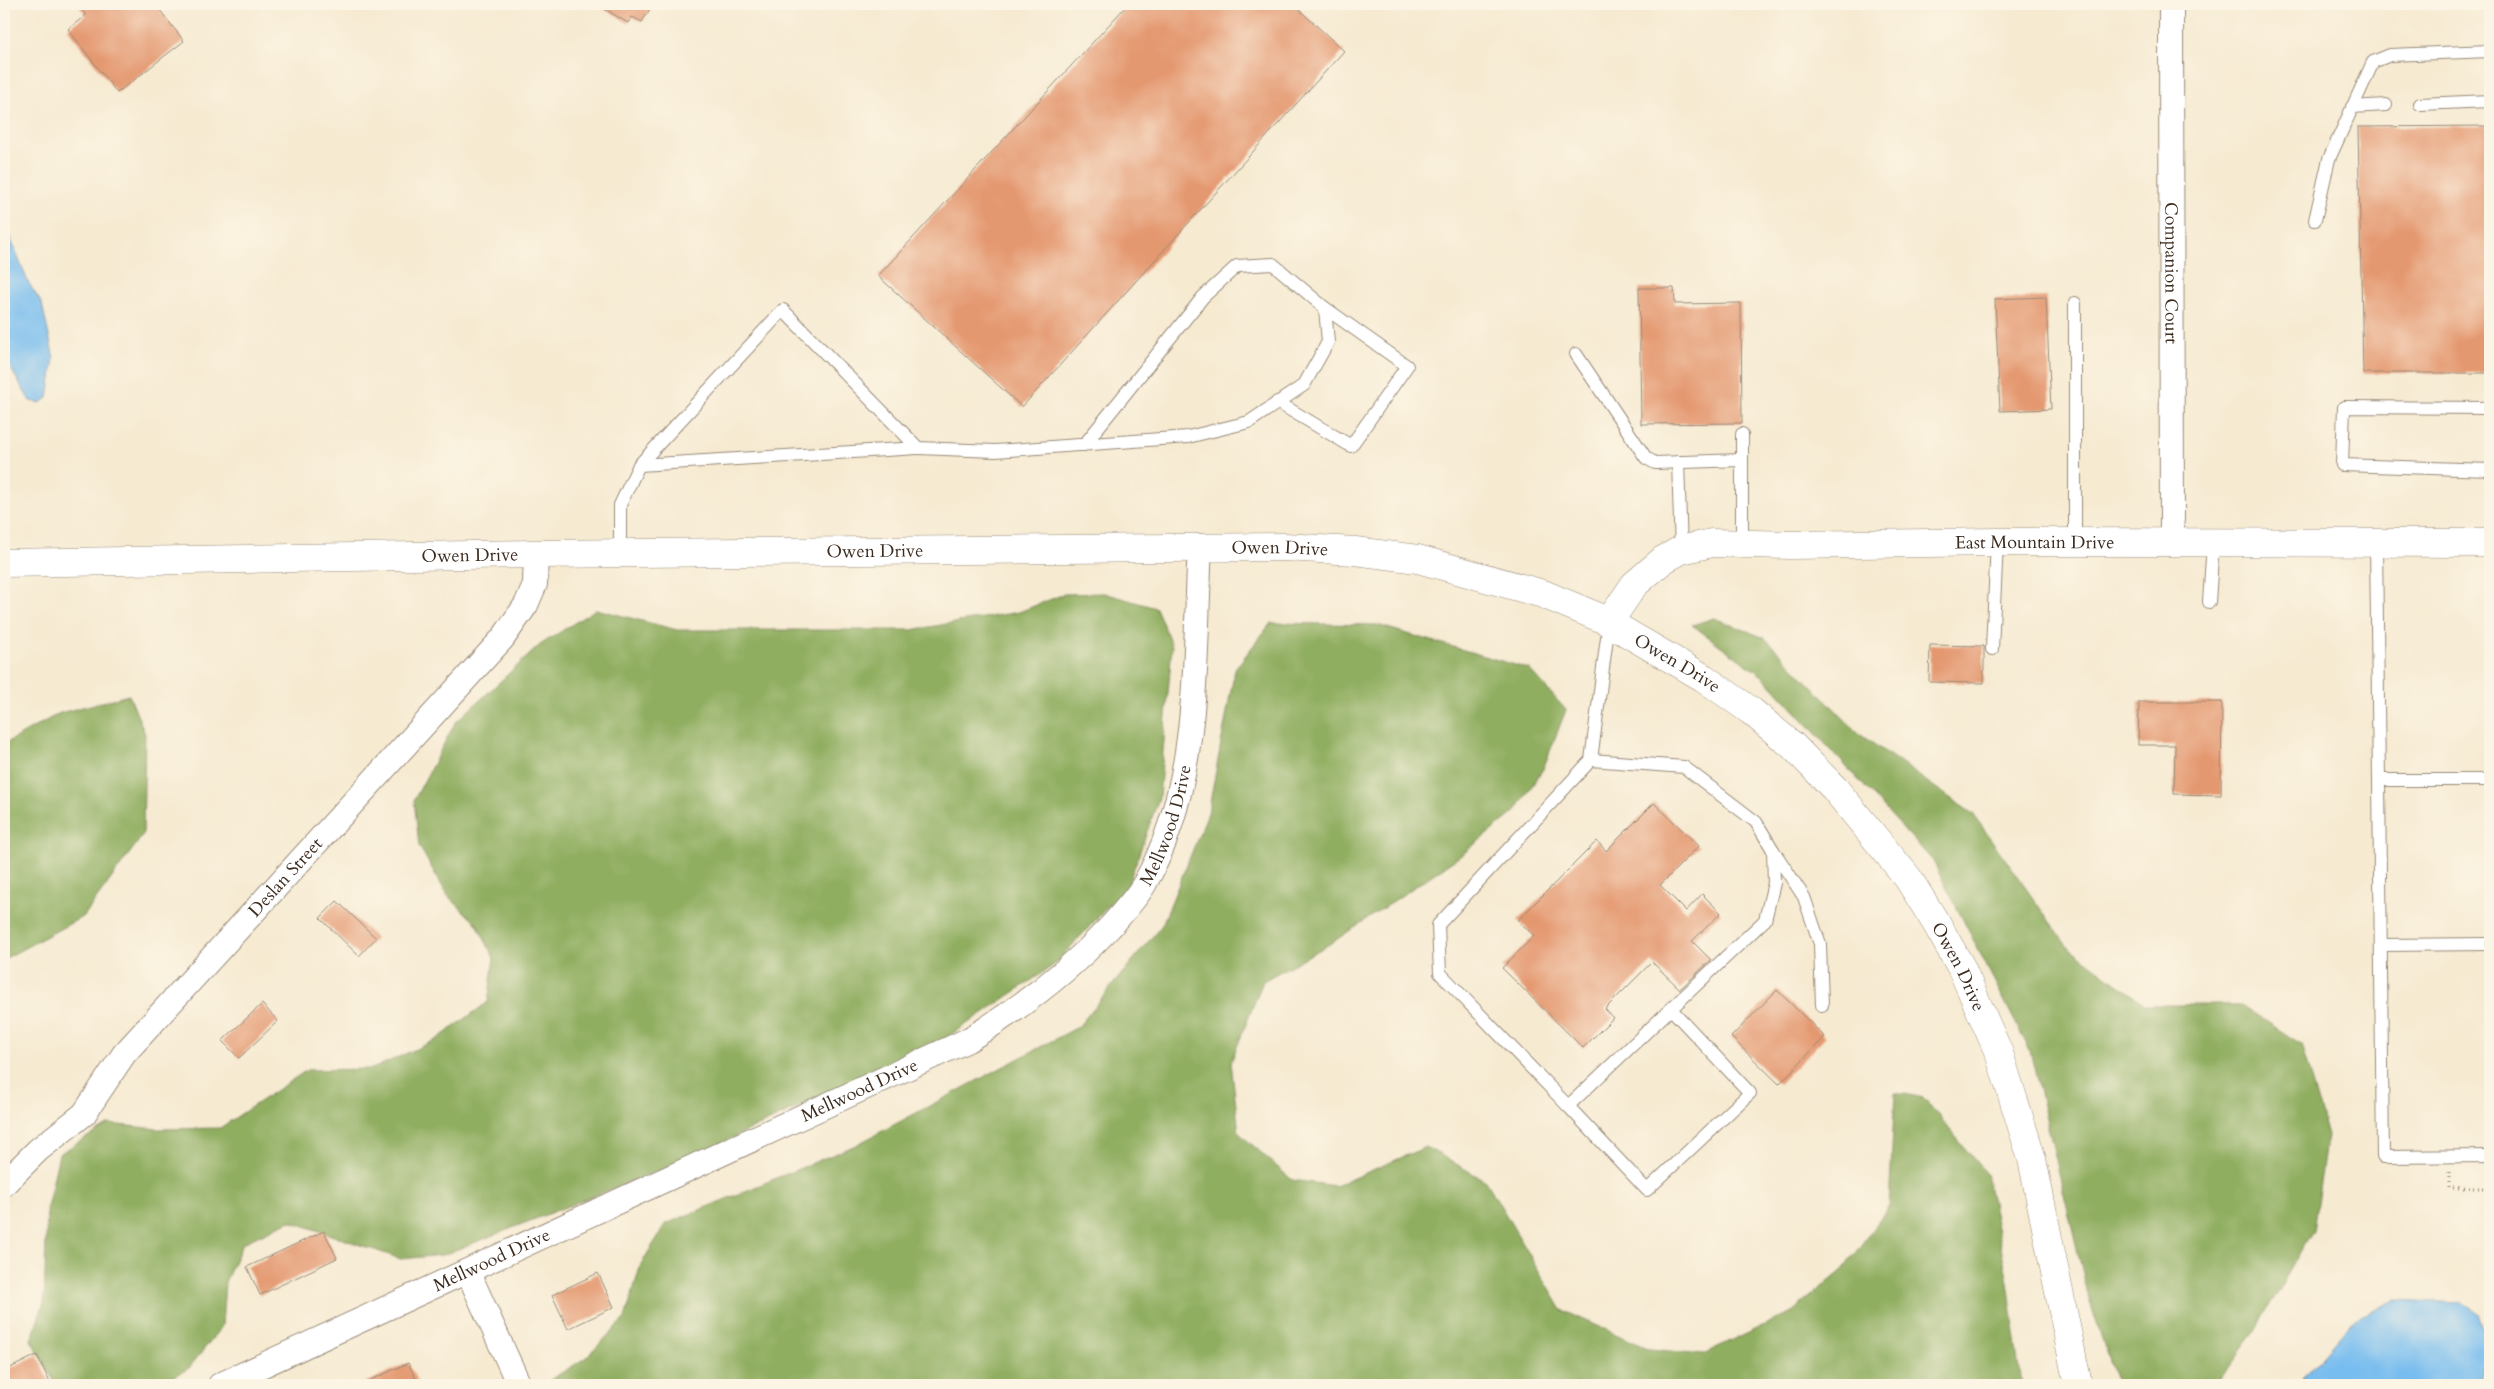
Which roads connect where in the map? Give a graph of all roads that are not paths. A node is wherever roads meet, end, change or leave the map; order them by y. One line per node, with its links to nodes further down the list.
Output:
1 (2171, 4): 21 (street, Companion Court)
2 (2490, 52): 6 (lane)
3 (2490, 102): 4 (lane)
4 (2420, 104)
5 (2386, 105): 6 (lane)
6 (2352, 107): 7 (lane)
7 (2315, 220)
8 (2075, 303): 22 (lane)
9 (1325, 308): 11 (lane); 11 (lane); 14 (lane)
10 (1576, 354): 17 (lane)
11 (1277, 402): 14 (lane)
12 (2490, 408): 19 (lane)
13 (1742, 434): 16 (lane)
14 (1084, 445): 15 (lane)
15 (918, 448): 18 (lane); 18 (lane)
16 (1742, 460): 17 (lane); 26 (lane)
17 (1678, 462): 28 (lane)
18 (639, 465): 29 (lane)
19 (2490, 470)
20 (1997, 542): 22 (main road, East Mountain Drive); 26 (main road, East Mountain Drive); 34 (lane)
21 (2172, 542): 22 (main road, East Mountain Drive); 23 (main road, East Mountain Drive)
22 (2075, 543)
23 (2213, 543): 24 (main road, East Mountain Drive); 32 (lane)
24 (2376, 543): 25 (main road, East Mountain Drive); 36 (lane)
25 (2490, 543)
26 (1742, 544): 28 (main road, East Mountain Drive)
27 (1200, 546): 29 (main road, Owen Drive); 33 (main road, Owen Drive); 46 (street, Mellwood Drive)
28 (1681, 550): 33 (main road, East Mountain Drive)
29 (620, 553): 30 (main road, Owen Drive)
30 (536, 554): 31 (main road, Owen Drive); 45 (street, Deslan Street)
31 (4, 563)
32 (2209, 602)
33 (1609, 622): 35 (lane); 49 (main road, Owen Drive)
34 (1992, 649)
35 (1591, 760): 38 (lane); 43 (lane)
36 (2379, 780): 37 (lane); 40 (lane)
37 (2490, 780)
38 (1773, 850): 41 (lane); 42 (lane)
39 (2490, 944): 40 (lane)
40 (2381, 945): 44 (lane)
41 (1822, 1005)
42 (1671, 1009): 43 (lane); 43 (lane)
43 (1568, 1106)
44 (2490, 1156)
45 (4, 1184)
46 (468, 1272): 47 (street, Mellwood Drive); 48 (street)
47 (220, 1385)
48 (519, 1385)
49 (2078, 1385)

